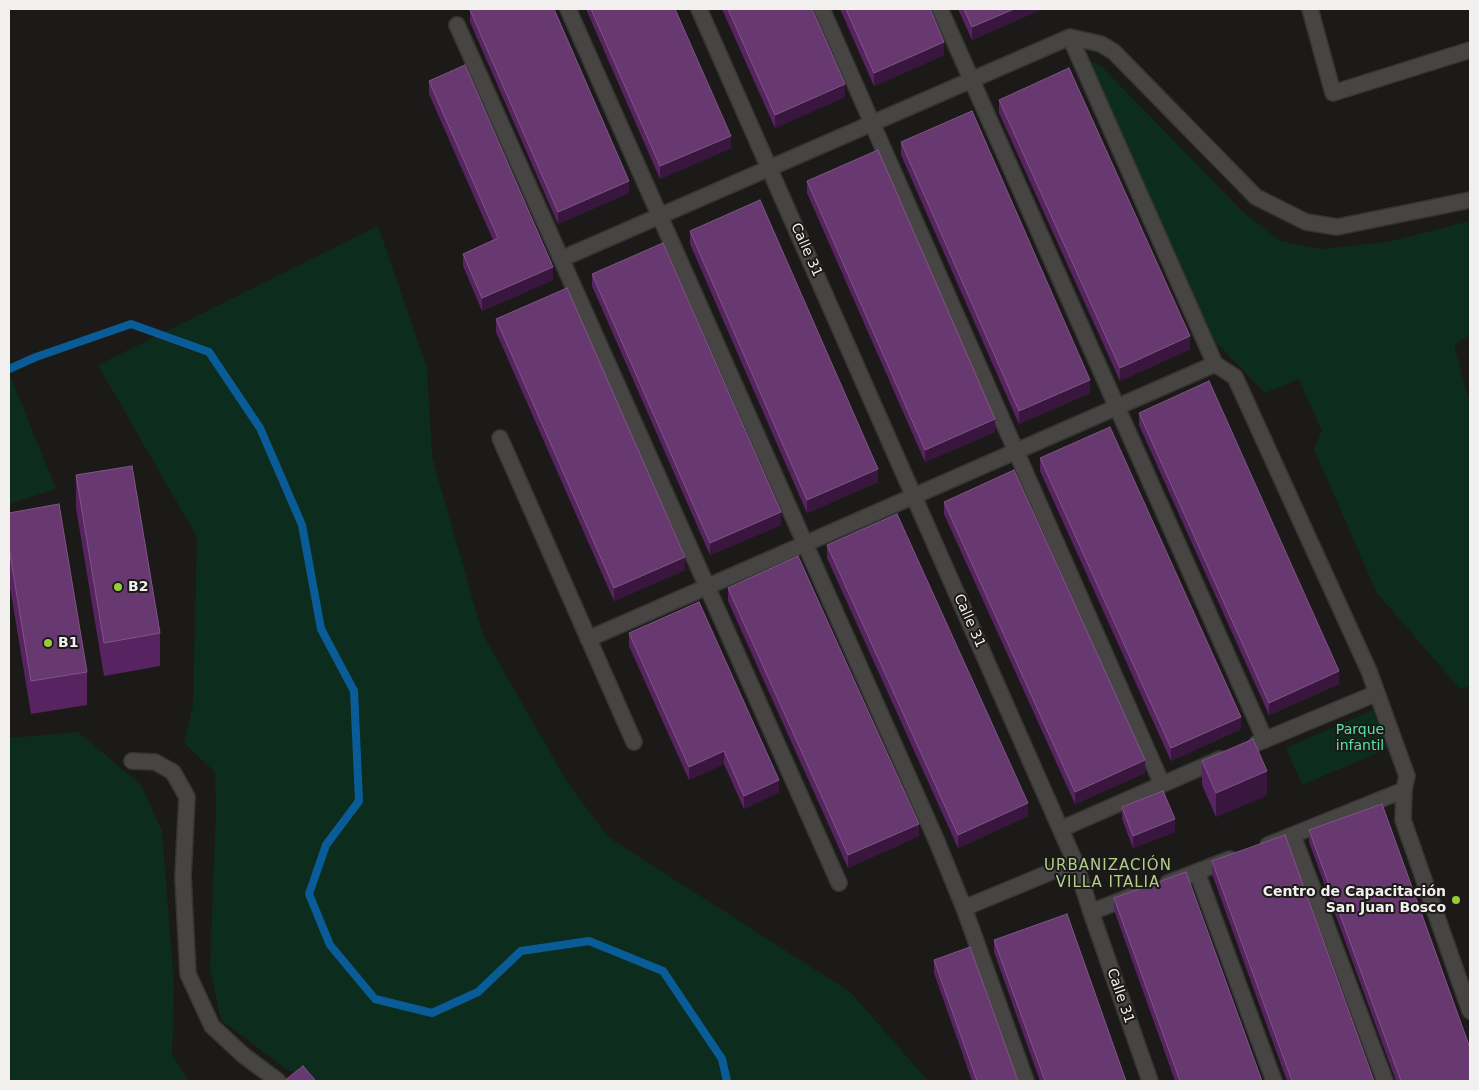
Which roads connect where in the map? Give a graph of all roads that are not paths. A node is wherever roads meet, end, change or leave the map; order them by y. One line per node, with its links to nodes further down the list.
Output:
1 (568, 9): 13 (street)
2 (699, 9): 11 (street, Calle 31)
3 (822, 9): 10 (street)
4 (940, 9): 9 (street)
5 (1310, 9): 8 (street)
6 (457, 25): 14 (street)
7 (1070, 37): 9 (street); 12 (street); 15 (street)
8 (1470, 50)
9 (972, 80): 10 (street); 16 (street)
10 (873, 124): 11 (street); 18 (street)
11 (769, 168): 13 (street); 19 (street, Calle 31)
12 (1470, 200)
13 (660, 216): 14 (street); 20 (street)
14 (561, 259): 21 (street)
15 (1215, 364): 16 (street); 23 (street)
16 (1116, 407): 18 (street); 24 (street)
17 (500, 438): 22 (street)
18 (1017, 451): 19 (street); 29 (street)
19 (914, 496): 20 (street); 31 (street, Calle 31)
20 (805, 543): 21 (street); 38 (street)
21 (707, 586): 22 (street); 37 (street)
22 (588, 638): 25 (street)
23 (1377, 693): 24 (street); 30 (street)
24 (1265, 740): 26 (street)
25 (634, 742)
26 (1248, 747)
27 (1230, 755): 29 (street)
28 (132, 761): 41 (street)
29 (1162, 784): 31 (street)
30 (1404, 790): 32 (street); 40 (street)
31 (1061, 829): 35 (street, Calle 31)
32 (1293, 836): 33 (street); 45 (street)
33 (1258, 849)
34 (1240, 856): 36 (street)
35 (1075, 862): 38 (street); 39 (street, Calle 31)
36 (1196, 872): 39 (street); 44 (street)
37 (840, 883)
38 (964, 908): 42 (street)
39 (1091, 912): 43 (street, Calle 31)
40 (1470, 1011)
41 (278, 1081)
42 (1026, 1081)
43 (1150, 1081)
44 (1274, 1081)
45 (1386, 1081)

